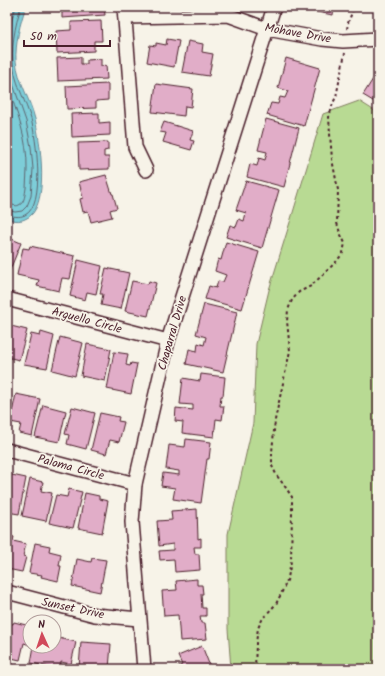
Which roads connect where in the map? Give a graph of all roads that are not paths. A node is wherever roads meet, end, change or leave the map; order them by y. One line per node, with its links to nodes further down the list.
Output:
1 (274, 7): 3 (street, Chaparral Drive)
2 (125, 12): 3 (street, Mohave Drive); 5 (street)
3 (267, 29): 4 (street, Mohave Drive); 7 (street, Chaparral Drive)
4 (378, 39)
5 (146, 170)
6 (7, 298): 7 (street, Arguello Circle)
7 (168, 341): 9 (street, Chaparral Drive)
8 (7, 450): 9 (street, Paloma Circle)
9 (135, 484): 11 (street, Chaparral Drive)
10 (7, 592): 11 (street, Sunset Drive)
11 (139, 619): 12 (street, Chaparral Drive)
12 (144, 669)

